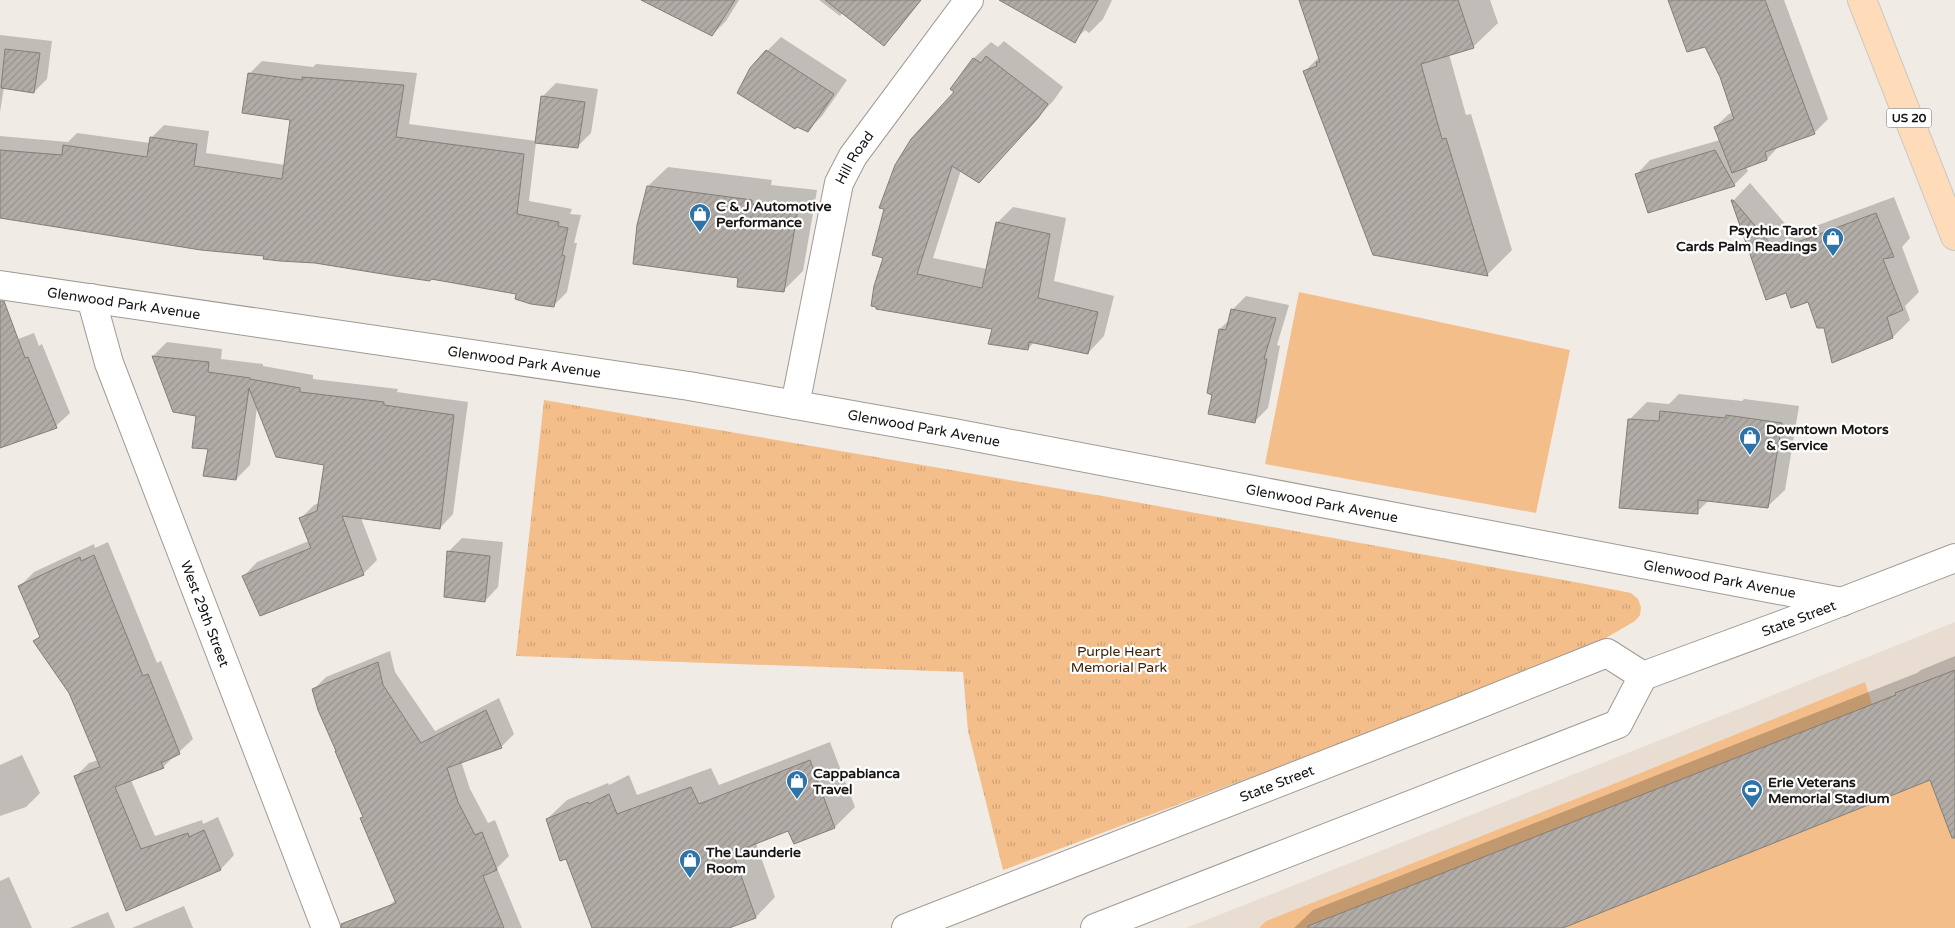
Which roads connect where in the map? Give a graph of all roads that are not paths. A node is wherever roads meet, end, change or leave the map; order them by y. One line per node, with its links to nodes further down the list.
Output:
1 (969, 0): 6 (street, Hill Road)
2 (1862, 0): 3 (main road, US 20)
3 (1955, 236)
4 (0, 285): 5 (street, Glenwood Park Avenue)
5 (91, 298): 6 (street, Glenwood Park Avenue); 10 (street, West 29th Street)
6 (796, 405): 8 (street, Glenwood Park Avenue)
7 (1955, 558): 8 (street, State Street)
8 (1842, 602): 9 (street, State Street)
9 (1643, 676): 11 (street, State Street); 12 (street)
10 (326, 928)
11 (906, 928)
12 (1095, 928)

